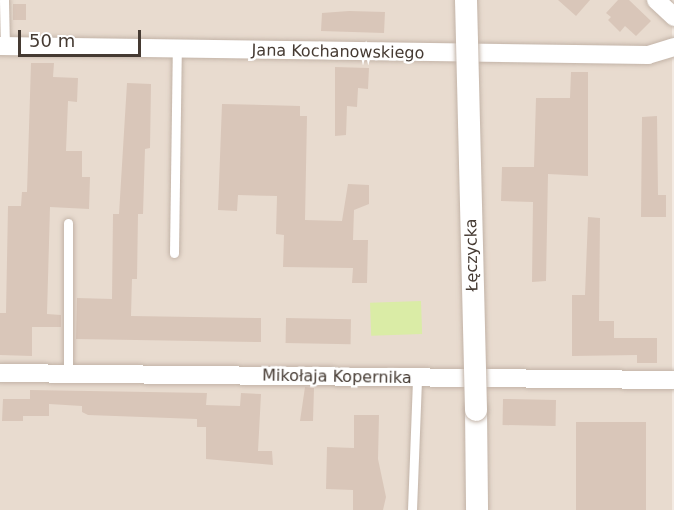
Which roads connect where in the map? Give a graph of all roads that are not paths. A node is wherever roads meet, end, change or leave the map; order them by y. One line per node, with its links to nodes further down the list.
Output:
1 (4, 0): 5 (lane)
2 (466, 0): 15 (street, Łęczycka, bridge)
3 (656, 0): 4 (street)
4 (674, 17)
5 (3, 46): 7 (street, Jana Kochanowskiego)
6 (674, 47): 7 (street, Jana Kochanowskiego)
7 (177, 50): 9 (lane)
8 (68, 224): 11 (lane)
9 (174, 253)
10 (0, 373): 11 (street, Mikołaja Kopernika)
11 (68, 374): 12 (street, Mikołaja Kopernika)
12 (417, 378): 13 (street, Mikołaja Kopernika); 14 (lane)
13 (674, 380)
14 (412, 510)
15 (477, 510)

